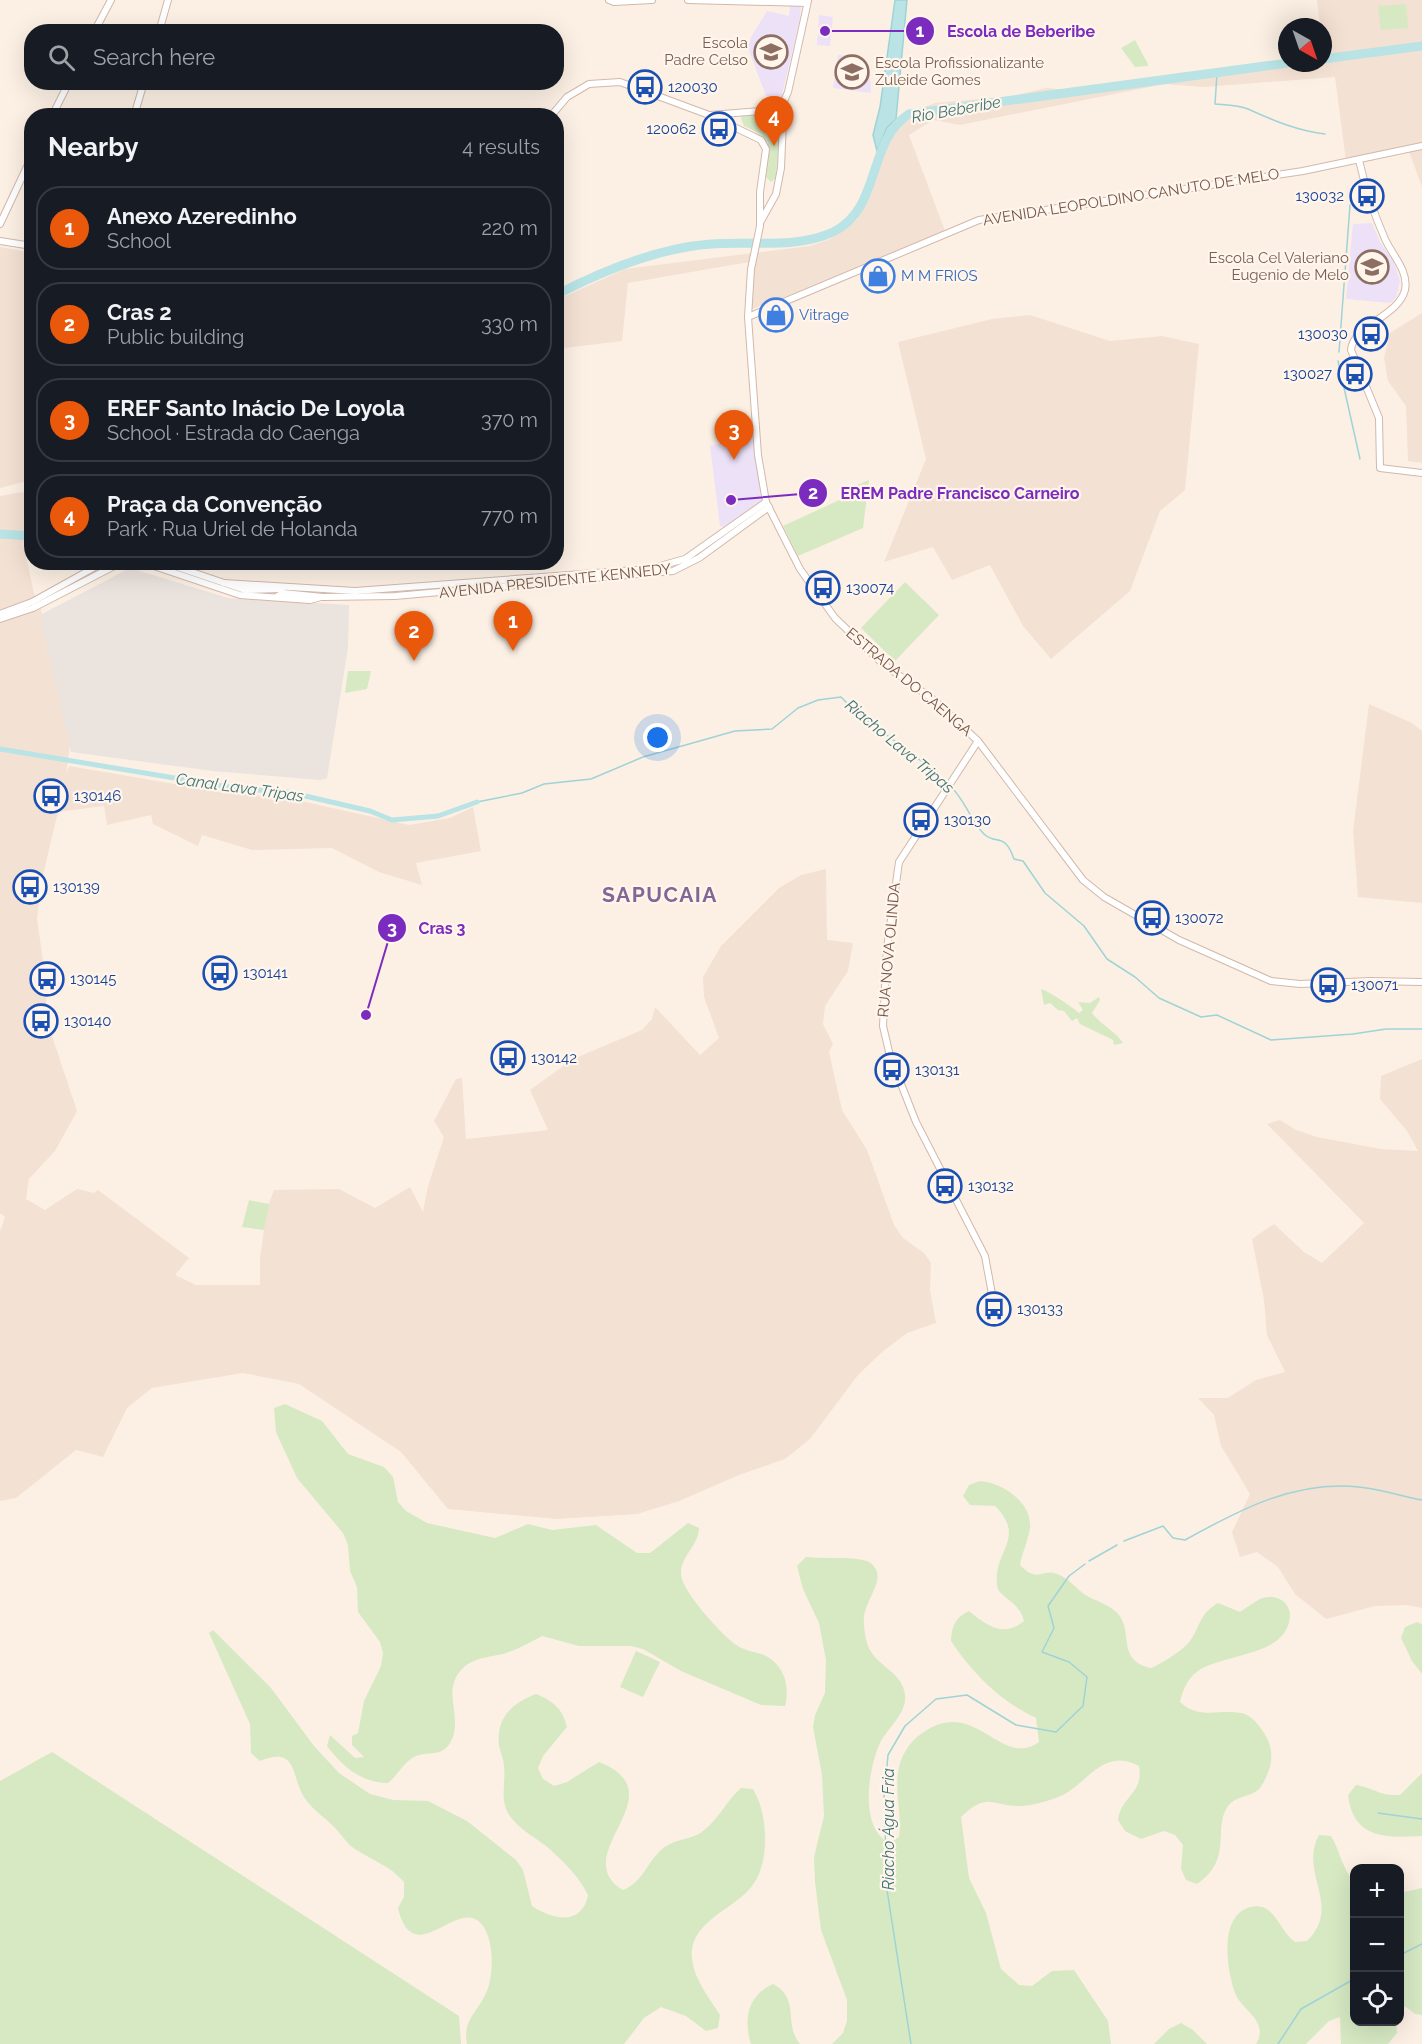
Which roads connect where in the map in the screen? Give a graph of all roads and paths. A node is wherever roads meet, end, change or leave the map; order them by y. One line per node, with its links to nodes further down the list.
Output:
1 (111, 0): 7 (main road)
2 (168, 0): 8 (main road)
3 (609, 0): 4 (main road)
4 (652, 0)
5 (688, 0): 6 (main road)
6 (808, 2): 14 (main road)
7 (98, 24)
8 (161, 24)
9 (65, 90): 11 (main road)
10 (142, 90): 12 (main road)
11 (56, 108)
12 (136, 108)
13 (558, 108): 16 (main road)
14 (774, 110): 15 (main road); 22 (main road)
15 (739, 112): 16 (main road); 17 (main road)
16 (709, 115): 17 (main road)
17 (734, 128): 21 (main road)
18 (1422, 146): 19 (main road, AVENIDA LEOPOLDINO CANUTO DE MELO)
19 (1359, 160): 27 (main road, AVENIDA LEOPOLDINO CANUTO DE MELO); 28 (main road)
20 (24, 173): 24 (main road)
21 (760, 192): 22 (main road); 23 (main road)
22 (776, 194): 23 (main road)
23 (760, 221): 27 (main road, ESTRADA DO CAENGA)
24 (0, 224)
25 (0, 241): 26 (main road)
26 (24, 245)
27 (748, 317): 29 (main road, ESTRADA DO CAENGA)
28 (1422, 473)
29 (767, 505): 32 (main road, AVENIDA PRESIDENTE KENNEDY); 33 (main road, AVENIDA PRESIDENTE KENNEDY); 36 (main road, ESTRADA DO CAENGA)
30 (90, 570): 34 (main road)
31 (106, 570): 35 (main road)
32 (166, 570)
33 (186, 570)
34 (0, 614)
35 (0, 619)
36 (978, 741): 37 (main road, ESTRADA DO CAENGA); 38 (main road, RUA NOVA OLINDA)
37 (1422, 982)
38 (994, 1305)

